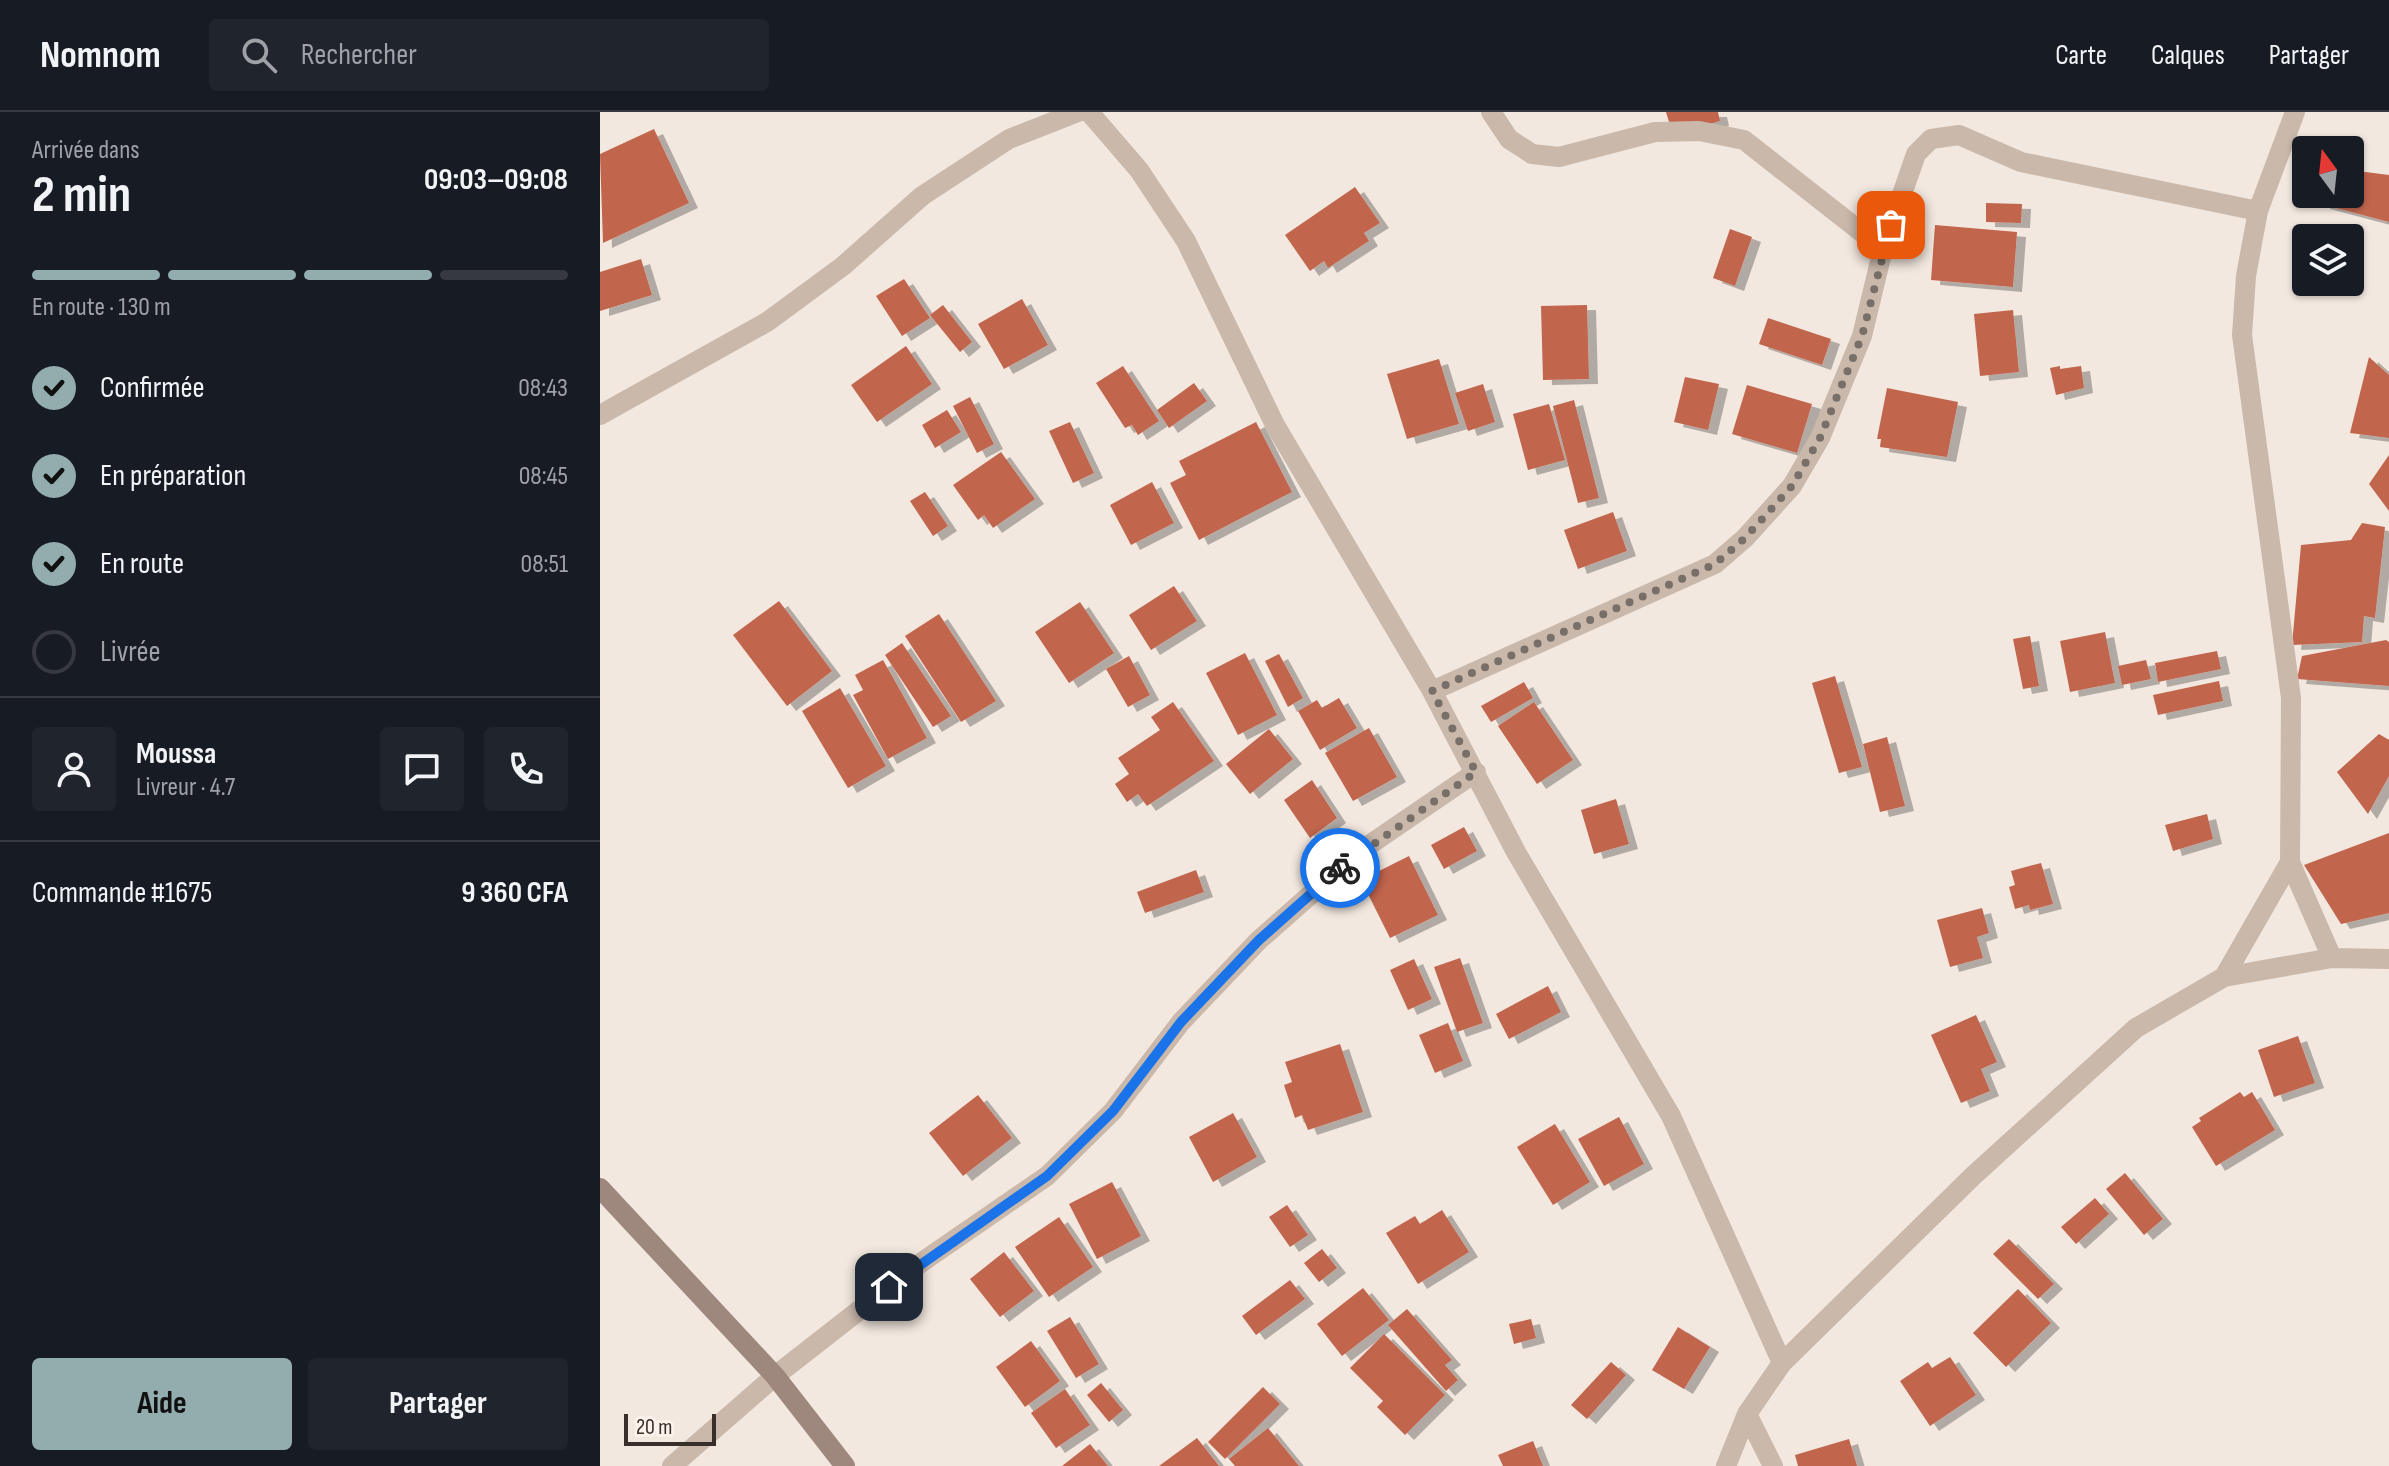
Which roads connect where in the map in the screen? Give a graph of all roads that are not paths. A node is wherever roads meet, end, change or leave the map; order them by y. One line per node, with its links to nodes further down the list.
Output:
1 (1078, 112): 7 (street)
2 (1089, 112): 8 (street)
3 (1491, 112): 6 (street)
4 (2295, 112): 5 (street)
5 (2258, 211): 6 (street); 10 (street)
6 (1883, 249): 8 (street)
7 (600, 415)
8 (1432, 691): 9 (street)
9 (1476, 772): 15 (street); 16 (street)
10 (2290, 862): 11 (street); 13 (street)
11 (2332, 958): 12 (street); 13 (street)
12 (2389, 959)
13 (2224, 977): 15 (street)
14 (600, 1188): 16 (main road)
15 (1782, 1363): 17 (street)
16 (775, 1376): 18 (street); 19 (main road)
17 (1747, 1414): 20 (street); 21 (street)
18 (672, 1466)
19 (845, 1466)
20 (1726, 1466)
21 (1773, 1466)

